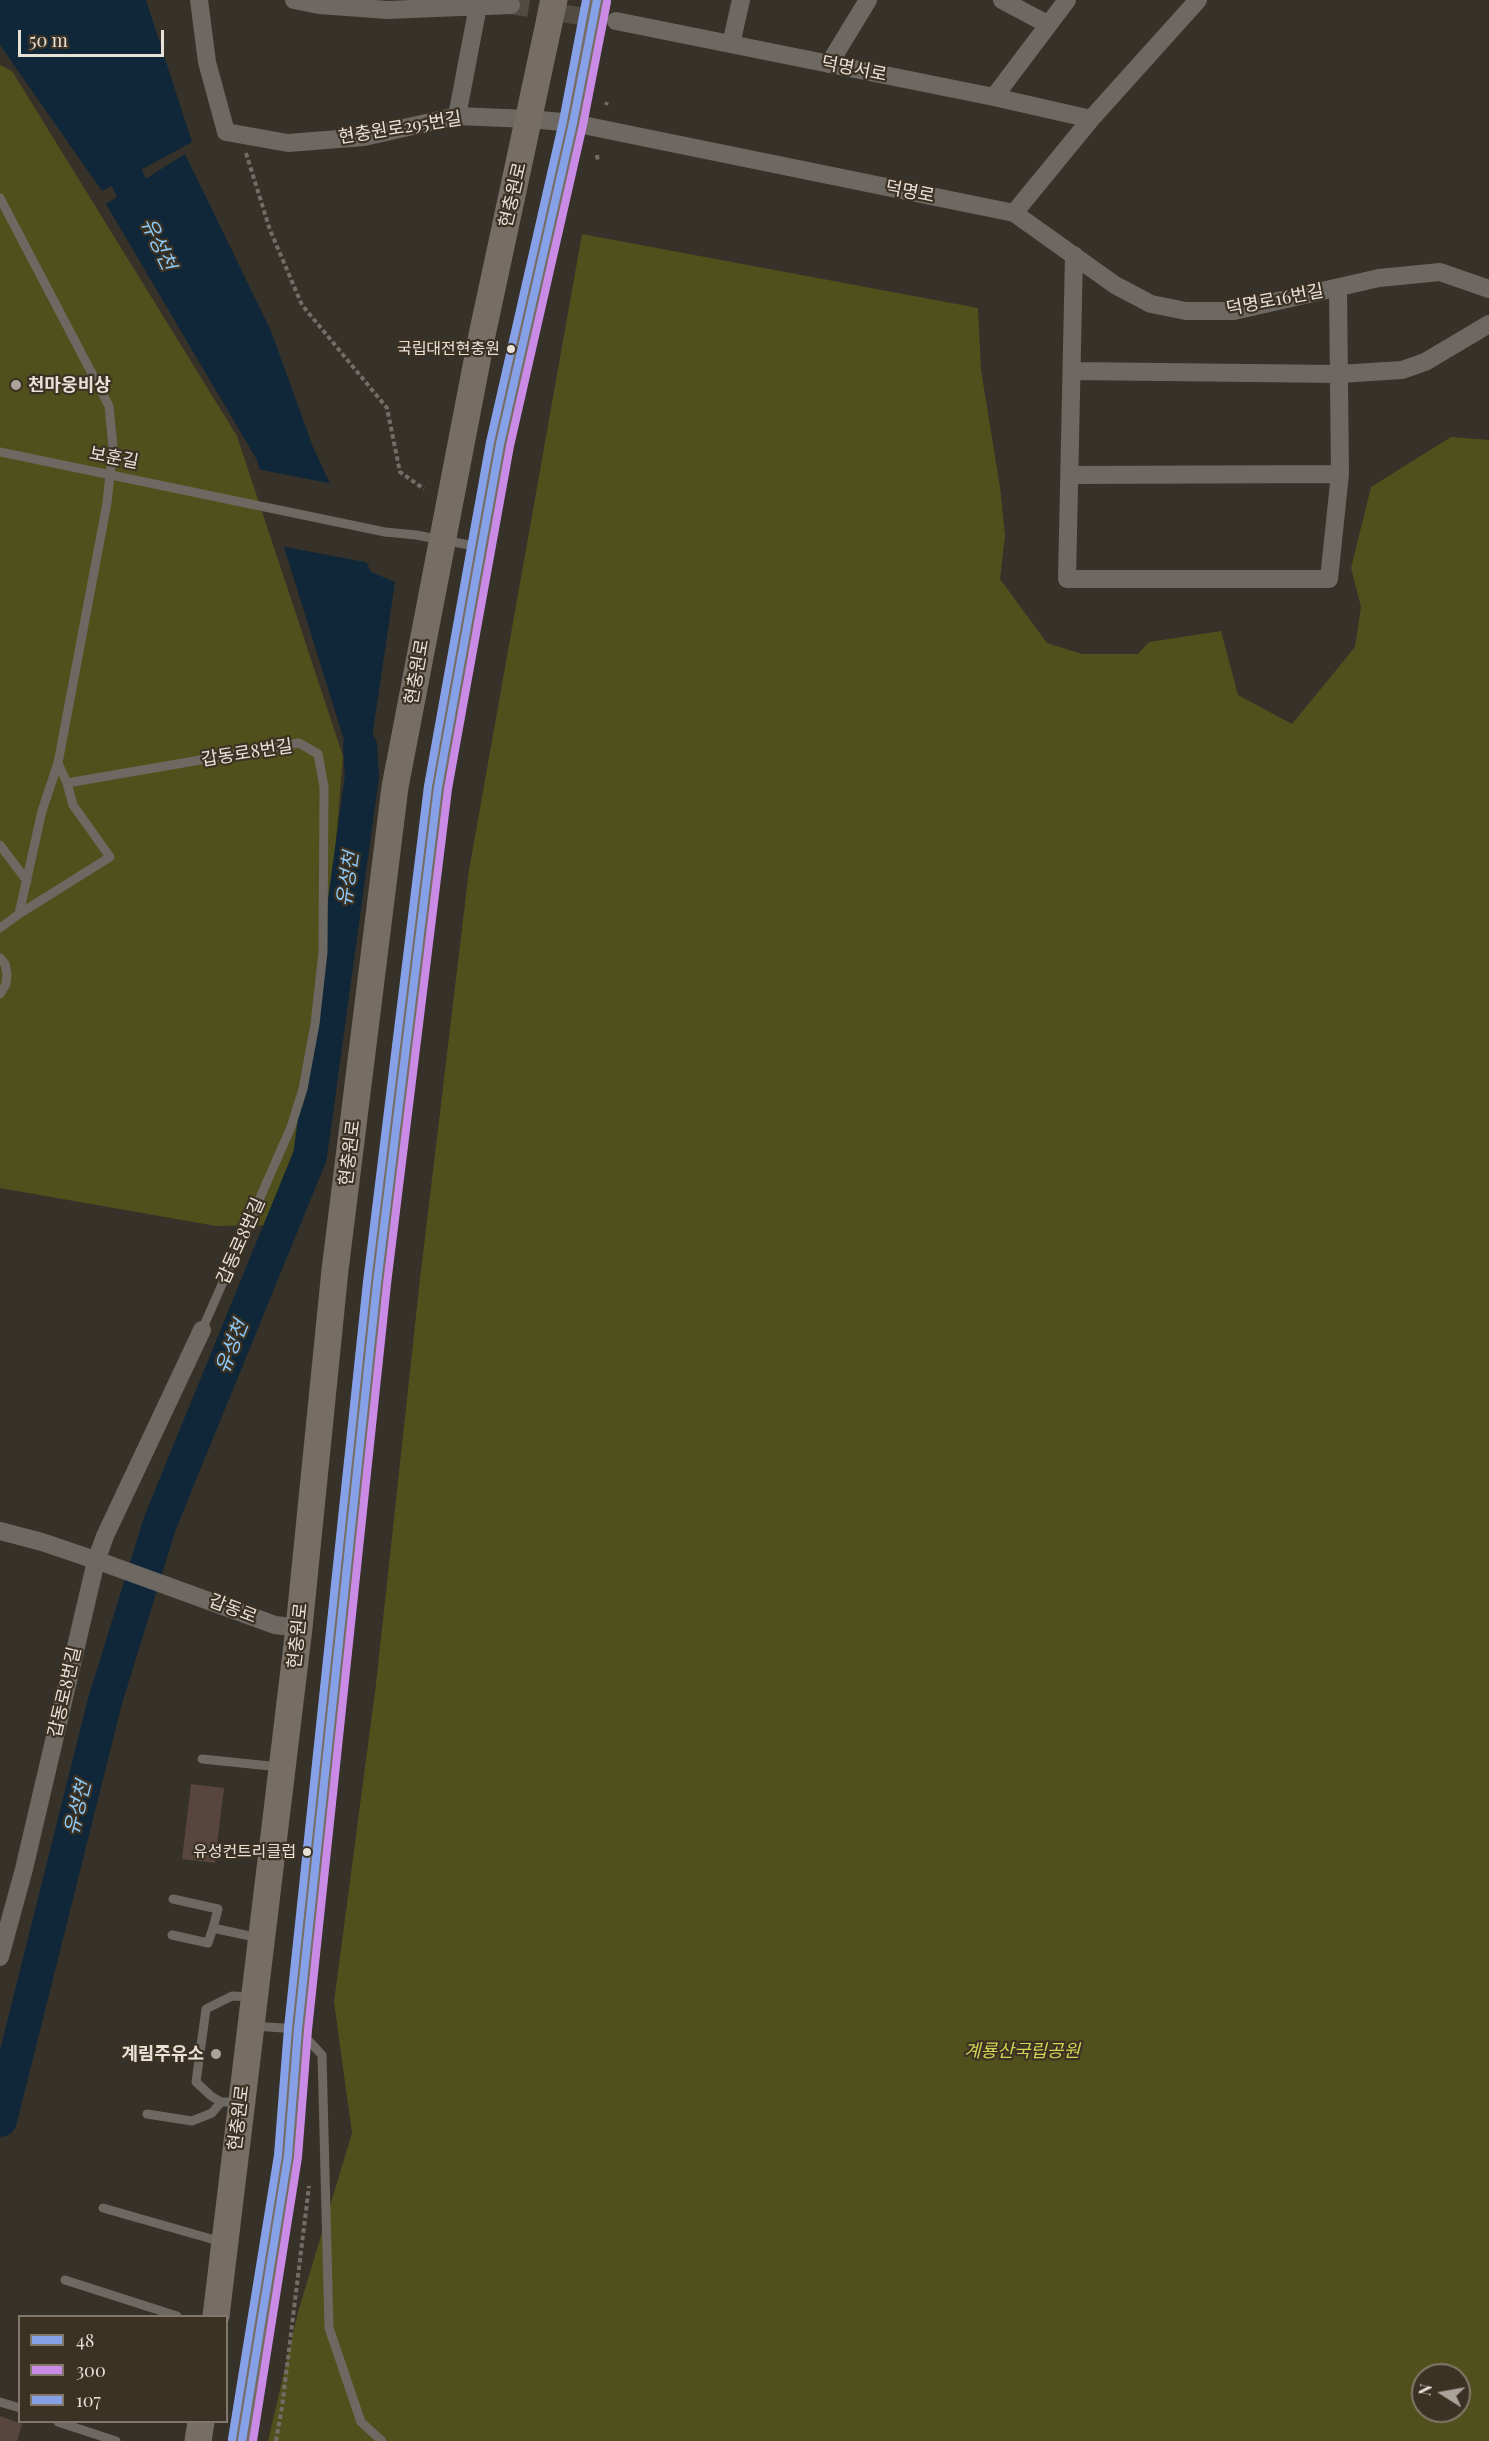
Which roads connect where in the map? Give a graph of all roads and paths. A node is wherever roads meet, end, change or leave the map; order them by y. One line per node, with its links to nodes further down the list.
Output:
1 (200, 0): 21 (street)
2 (294, 0): 11 (street)
3 (554, 0): 18 (main road, 현충원로)
4 (597, 0): 20 (main road)
5 (741, 0): 14 (street)
6 (868, 0): 15 (street)
7 (1002, 0): 13 (street)
8 (1067, 0): 13 (street)
9 (1190, 3): 19 (street)
10 (511, 5): 11 (street)
11 (478, 6): 17 (street)
12 (616, 21): 14 (street, 덕명서로)
13 (1047, 24): 16 (street)
14 (731, 44): 15 (street, 덕명서로)
15 (829, 64): 16 (street, 덕명서로)
16 (994, 97): 19 (street, 덕명서로)
17 (457, 116): 18 (street, 현충원로295번길); 21 (street, 현충원로295번길)
18 (530, 119): 20 (street, 덕명로); 37 (main road, 현충원로)
19 (1091, 119): 25 (street)
20 (573, 123): 25 (street, 덕명로); 38 (main road)
21 (240, 135): 36 (path)
22 (597, 155): 23 (path)
23 (598, 162)
24 (0, 198): 33 (lane)
25 (1014, 213): 26 (street, 덕명로16번길)
26 (1074, 255): 27 (street, 덕명로16번길); 30 (street)
27 (1338, 288): 28 (street, 덕명로16번길); 31 (street)
28 (1489, 289)
29 (1489, 324): 31 (street)
30 (1071, 371): 31 (street); 35 (street)
31 (1339, 374): 34 (street)
32 (0, 452): 33 (lane, 보훈길)
33 (112, 474): 37 (lane, 보훈길); 39 (lane)
34 (1340, 474): 35 (street); 35 (street)
35 (1071, 475)
36 (424, 489)
37 (441, 539): 38 (lane, 보훈길); 50 (main road, 현충원로)
38 (481, 547): 60 (main road)
39 (58, 763): 40 (lane); 42 (lane)
40 (67, 783): 43 (lane); 47 (lane, 갑동로8번길)
41 (0, 845): 42 (lane)
42 (27, 881): 43 (lane)
43 (19, 914): 44 (lane)
44 (0, 928)
45 (0, 958): 46 (lane)
46 (0, 994)
47 (202, 1330): 49 (street, 갑동로8번길)
48 (0, 1531): 49 (street)
49 (102, 1562): 50 (street, 갑동로); 57 (street, 갑동로8번길)
50 (299, 1628): 52 (main road, 현충원로)
51 (202, 1759): 52 (lane)
52 (282, 1767): 56 (main road, 현충원로)
53 (173, 1899): 54 (lane)
54 (213, 1928): 55 (lane); 56 (lane)
55 (172, 1935)
56 (261, 1938): 58 (main road, 현충원로)
57 (0, 1957)
58 (254, 1998): 59 (main road, 현충원로); 61 (lane)
59 (250, 2026): 60 (lane); 61 (main road, 현충원로)
60 (298, 2029): 75 (main road); 77 (lane)
61 (231, 2103): 62 (lane); 65 (main road, 현충원로)
62 (147, 2114)
63 (309, 2184): 76 (path)
64 (103, 2208): 65 (lane)
65 (225, 2242): 68 (main road, 현충원로)
66 (65, 2280): 67 (lane)
67 (174, 2315)
68 (216, 2315)
69 (0, 2402): 70 (lane)
70 (18, 2407)
71 (64, 2423): 73 (lane)
72 (201, 2423): 74 (main road)
73 (116, 2441)
74 (198, 2441)
75 (242, 2441)
76 (276, 2441)
77 (382, 2441)

